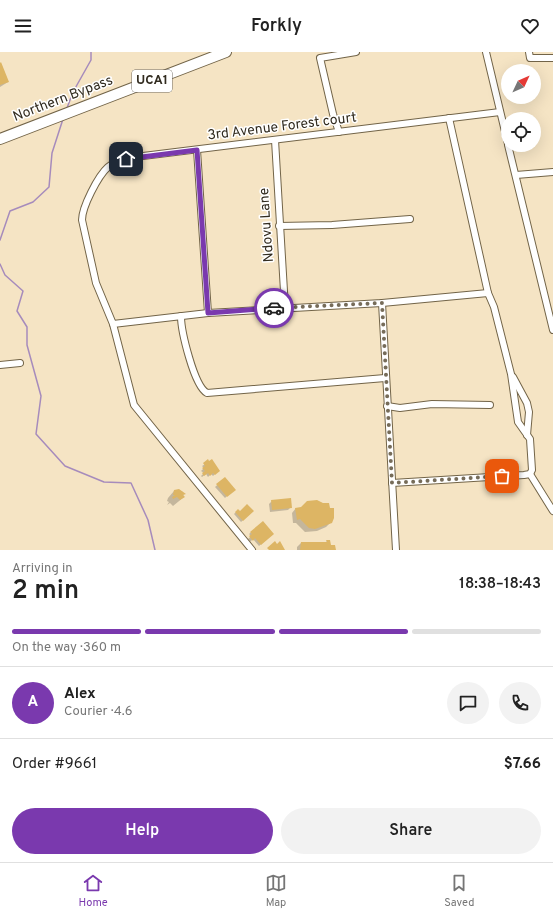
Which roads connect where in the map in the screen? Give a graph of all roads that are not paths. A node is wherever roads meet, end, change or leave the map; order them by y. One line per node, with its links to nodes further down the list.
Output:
1 (226, 52): 10 (main road, Northern Bypass / UCA1)
2 (356, 52): 9 (street)
3 (486, 52): 6 (street)
4 (529, 52): 5 (street)
5 (553, 58)
6 (500, 112): 7 (street); 8 (street, 3rd Avenue Forest court)
7 (501, 116)
8 (449, 118): 9 (street, 3rd Avenue Forest court); 18 (street)
9 (339, 132): 11 (street, 3rd Avenue Forest court)
10 (0, 138)
11 (275, 140): 12 (street, 3rd Avenue Forest court); 17 (street, Ndovu Lane)
12 (197, 150): 21 (street); 23 (street, 3rd Avenue Forest court)
13 (510, 152): 15 (street)
14 (553, 172): 15 (street)
15 (516, 176): 24 (street)
16 (410, 219): 17 (street)
17 (279, 226): 20 (street, Ndovu Lane)
18 (488, 293): 19 (street); 27 (street)
19 (382, 303): 20 (street); 28 (street)
20 (285, 308): 21 (street)
21 (208, 313): 22 (street)
22 (181, 316): 23 (street); 28 (street)
23 (113, 324): 35 (street, 3rd Avenue Forest court)
24 (553, 330)
25 (20, 363): 26 (street)
26 (0, 365)
27 (512, 374): 31 (street); 31 (street)
28 (385, 378): 30 (street)
29 (490, 405): 30 (street)
30 (387, 406): 33 (street)
31 (527, 435): 32 (street)
32 (530, 474): 33 (street); 34 (street)
33 (392, 483): 36 (street)
34 (553, 510)
35 (252, 550)
36 (396, 550)

